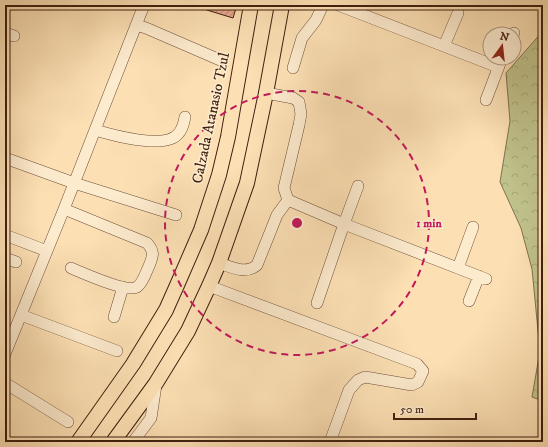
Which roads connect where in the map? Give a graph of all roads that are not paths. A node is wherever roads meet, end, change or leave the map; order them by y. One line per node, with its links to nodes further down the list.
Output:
1 (144, 5): 7 (lane)
2 (251, 5): 43 (main road, Calzada Atanasio Tzul)
3 (282, 5): 13 (main road)
4 (323, 5): 12 (lane)
5 (338, 5): 8 (lane)
6 (458, 12): 8 (lane)
7 (136, 25): 10 (lane); 16 (lane)
8 (444, 46): 9 (lane)
9 (482, 58)
10 (220, 60)
11 (499, 66): 14 (lane)
12 (293, 68)
13 (266, 93): 20 (lane); 29 (main road)
14 (486, 100)
15 (186, 118): 16 (lane)
16 (95, 130): 18 (lane)
17 (5, 158): 18 (lane)
18 (74, 183): 21 (lane); 22 (lane)
19 (358, 186): 23 (lane)
20 (288, 200): 23 (lane); 29 (lane)
21 (64, 209): 26 (lane); 33 (lane)
22 (176, 215)
23 (344, 224): 31 (lane); 35 (lane)
24 (473, 227): 31 (lane)
25 (5, 235): 26 (lane)
26 (47, 251): 36 (lane)
27 (5, 258): 28 (lane)
28 (16, 262)
29 (219, 262): 32 (main road)
30 (71, 268): 33 (lane)
31 (458, 268): 34 (lane)
32 (209, 286): 41 (main road); 46 (lane)
33 (123, 287): 37 (lane)
34 (469, 302)
35 (317, 303)
36 (21, 315): 38 (lane); 39 (lane)
37 (114, 317)
38 (116, 351)
39 (5, 353)
40 (5, 383): 42 (lane)
41 (156, 383): 44 (main road); 45 (lane)
42 (68, 422)
43 (78, 442)
44 (113, 442)
45 (133, 442)
46 (330, 442)

